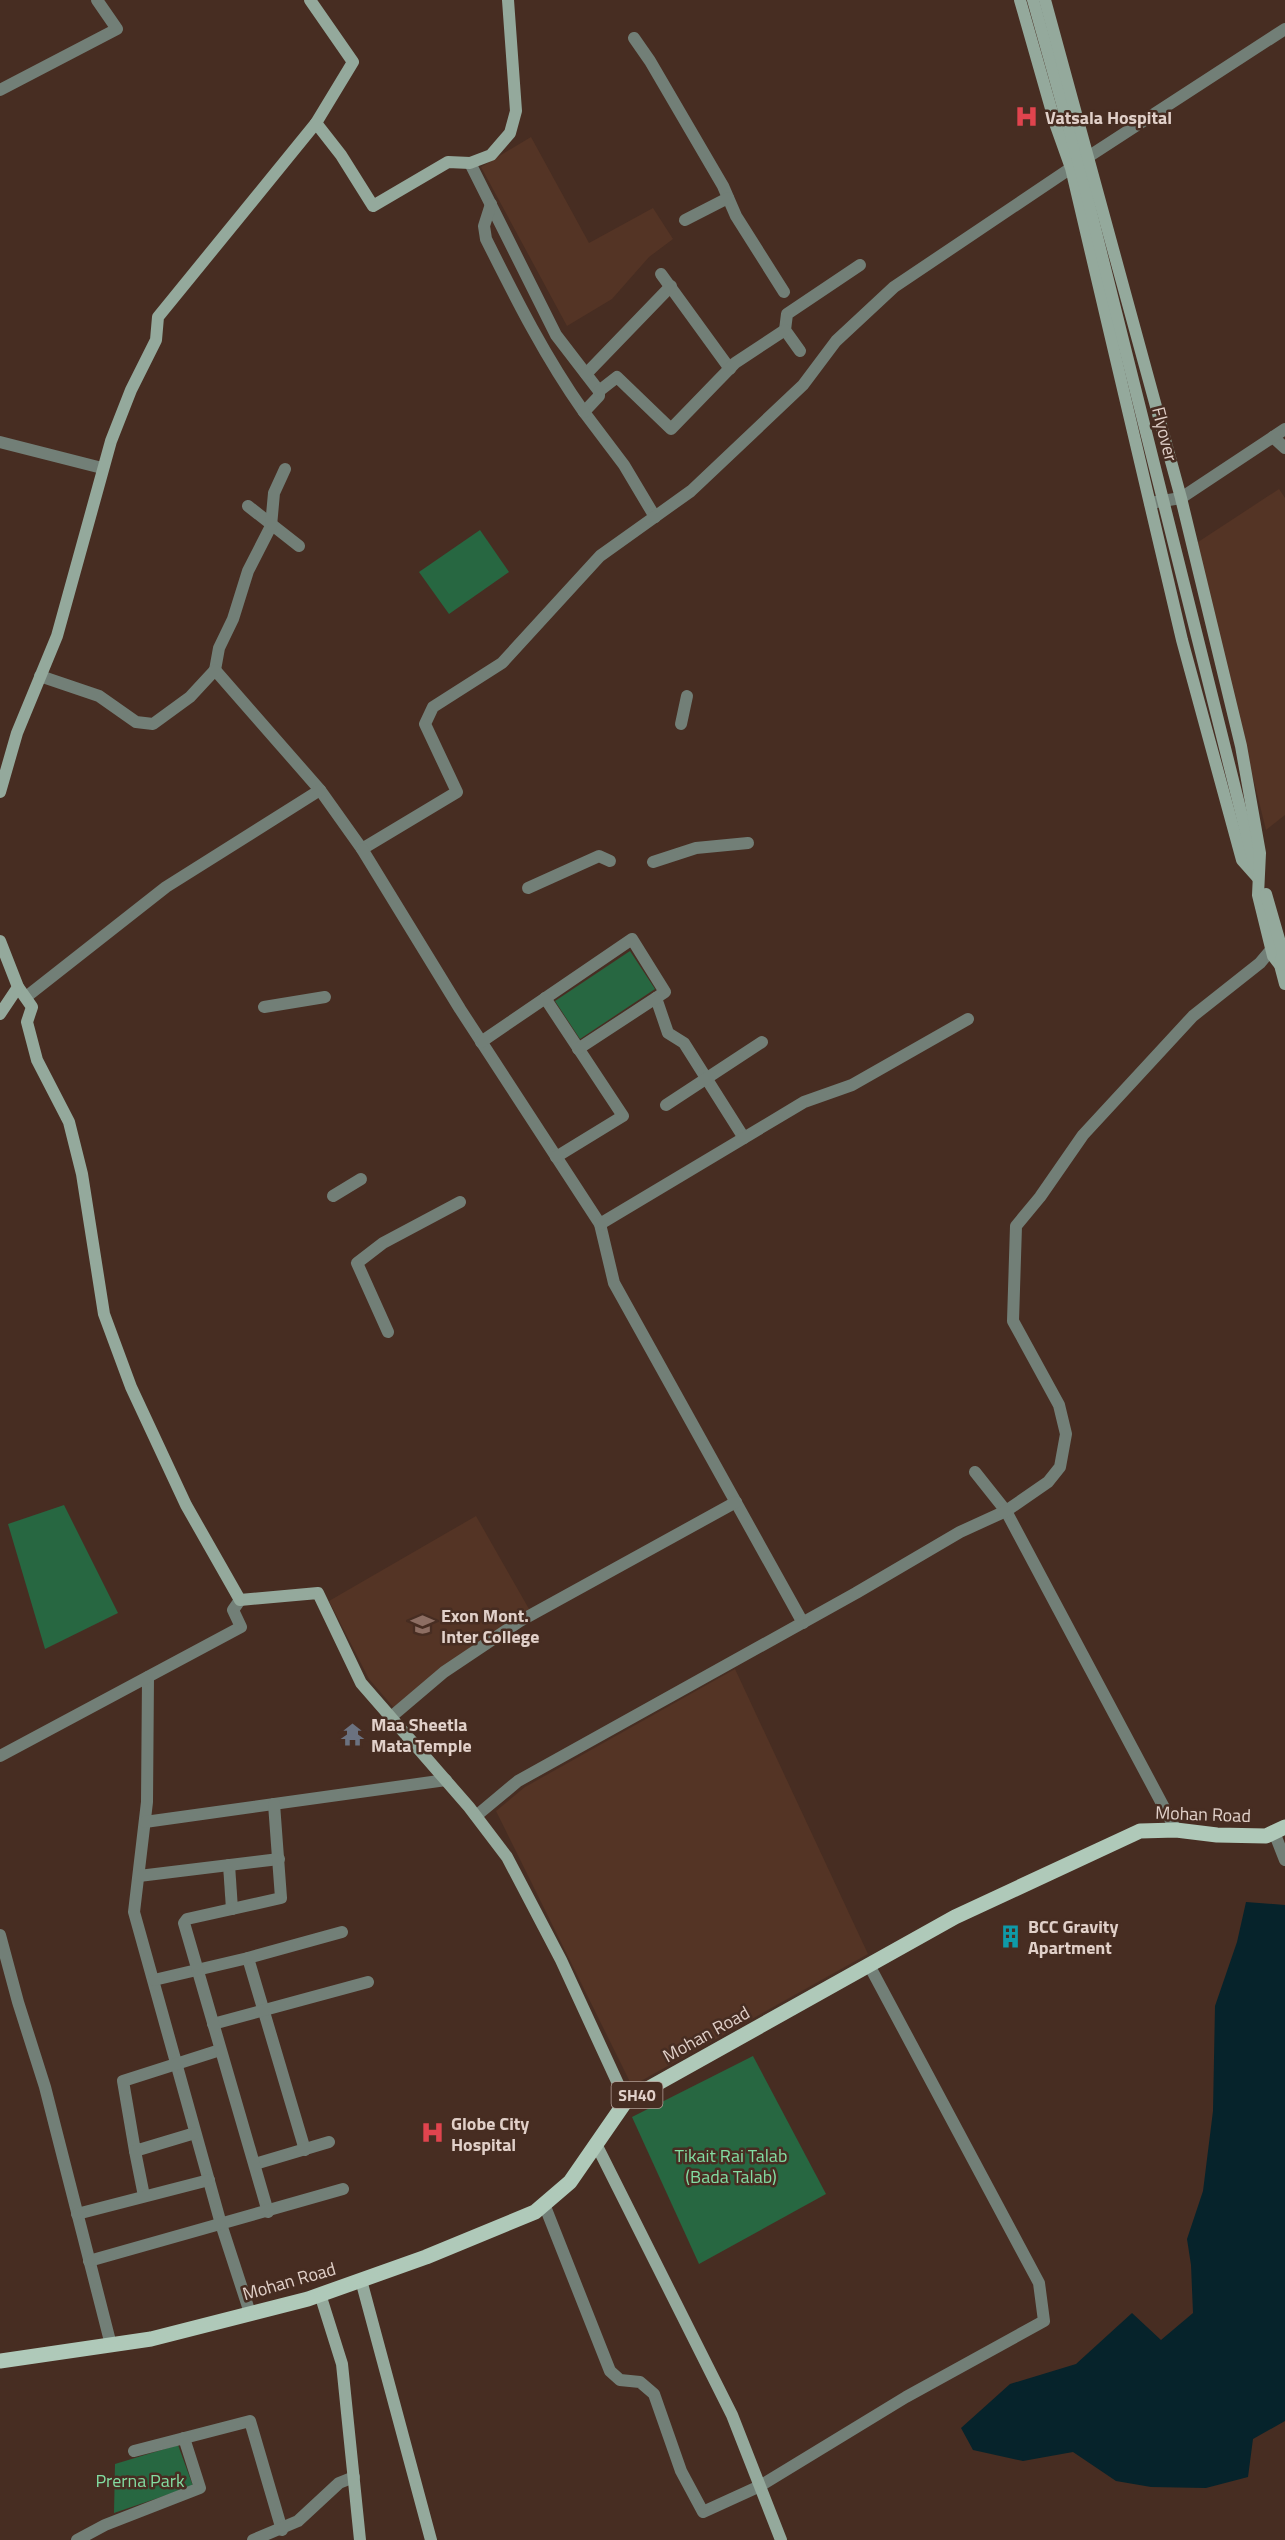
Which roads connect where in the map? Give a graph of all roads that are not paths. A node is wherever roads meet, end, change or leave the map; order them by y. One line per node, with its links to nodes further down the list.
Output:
1 (97, 0): 9 (street)
2 (310, 0): 10 (street)
3 (508, 0): 12 (street)
4 (1020, 0): 13 (street)
5 (1033, 0): 51 (street, Flyover)
6 (1045, 0): 11 (street)
7 (1285, 29): 11 (street)
8 (634, 38): 14 (street)
9 (0, 90)
10 (316, 123): 12 (street); 33 (street)
11 (1086, 158): 13 (street); 35 (street)
12 (470, 163): 15 (street)
13 (1071, 168): 36 (street); 38 (street)
14 (728, 198): 16 (street); 22 (street)
15 (491, 204): 18 (street); 20 (street)
16 (685, 220)
17 (860, 265): 23 (street)
18 (522, 267): 20 (street); 26 (street)
19 (661, 273): 21 (street)
20 (504, 276): 28 (street)
21 (671, 286): 25 (street); 26 (street)
22 (784, 292)
23 (785, 330): 24 (street); 25 (street)
24 (800, 351)
25 (730, 369): 27 (street)
26 (586, 374): 27 (street)
27 (599, 391): 28 (street)
28 (584, 412): 38 (street)
29 (1285, 429): 30 (street)
30 (1273, 437): 32 (street); 35 (street)
31 (0, 442): 33 (street)
32 (1285, 448)
33 (102, 468): 42 (street)
34 (285, 468): 39 (street)
35 (1181, 498): 36 (street); 51 (street)
36 (1150, 503): 51 (street)
37 (248, 506): 39 (street)
38 (655, 517): 48 (street)
39 (271, 526): 40 (street); 41 (street)
40 (299, 546)
41 (215, 670): 42 (street); 45 (street)
42 (40, 676): 46 (street)
43 (687, 696): 44 (street)
44 (681, 724)
45 (320, 790): 48 (street); 56 (street)
46 (0, 792)
47 (748, 843): 50 (street)
48 (362, 849): 63 (street)
49 (610, 861): 52 (street)
50 (653, 862)
51 (1259, 882): 54 (street)
52 (528, 888)
53 (0, 941): 56 (street)
54 (1279, 946): 55 (street); 77 (street)
55 (1285, 984)
56 (22, 992): 61 (street); 78 (street)
57 (325, 997): 60 (street)
58 (545, 998): 59 (street); 63 (street); 65 (street)
59 (656, 998): 65 (street); 66 (street)
60 (264, 1007)
61 (0, 1014)
62 (968, 1019): 68 (street)
63 (481, 1042): 69 (street)
64 (762, 1042): 66 (street)
65 (578, 1049): 69 (street)
66 (706, 1079): 67 (street); 68 (street)
67 (666, 1105)
68 (744, 1138): 73 (street)
69 (556, 1157): 73 (street)
70 (362, 1179): 71 (street)
71 (333, 1196)
72 (460, 1202): 74 (street)
73 (600, 1224): 76 (street)
74 (388, 1332)
75 (975, 1472): 77 (street)
76 (736, 1502): 79 (street); 81 (street)
77 (1006, 1510): 79 (street); 88 (street)
78 (240, 1600): 80 (street); 81 (street)
79 (802, 1623): 85 (street)
80 (148, 1677): 82 (street); 86 (street)
81 (391, 1717): 83 (street)
82 (0, 1756)
83 (446, 1780): 84 (street); 85 (street)
84 (274, 1804): 86 (street); 89 (street)
85 (476, 1816): 105 (street)
86 (145, 1822): 92 (street)
87 (1280, 1829): 88 (main road, Mohan Road / SH40); 90 (street)
88 (1176, 1830): 97 (main road, Mohan Road / SH40)
89 (279, 1859): 91 (street); 93 (street)
90 (1285, 1860)
91 (230, 1865): 92 (street); 93 (street)
92 (139, 1876): 99 (street)
93 (232, 1909): 98 (street)
94 (342, 1932): 96 (street)
95 (0, 1935): 117 (street)
96 (248, 1958): 98 (street); 101 (street)
97 (869, 1965): 105 (main road, Mohan Road / SH40); 128 (street)
98 (198, 1969): 99 (street); 102 (street)
99 (154, 1980): 104 (street)
100 (368, 1982): 101 (street)
101 (264, 2010): 102 (street); 109 (street)
102 (213, 2024): 103 (street)
103 (220, 2050): 104 (street); 111 (street)
104 (178, 2063): 106 (street); 110 (street)
105 (627, 2101): 108 (main road, Mohan Road / SH40)
106 (195, 2133): 110 (street); 112 (street)
107 (329, 2142): 109 (street)
108 (597, 2146): 115 (main road, Mohan Road / SH40); 128 (street)
109 (305, 2150): 111 (street)
110 (135, 2151): 114 (street)
111 (255, 2164): 116 (street)
112 (209, 2180): 114 (street); 118 (street)
113 (343, 2189): 116 (street)
114 (144, 2196): 117 (street)
115 (544, 2204): 120 (main road, Mohan Road / SH40); 128 (street)
116 (268, 2212): 118 (street)
117 (78, 2214): 119 (street)
118 (221, 2224): 119 (street); 122 (street)
119 (89, 2261): 123 (street)
120 (361, 2280): 121 (main road, Mohan Road / SH40); 135 (street)
121 (320, 2294): 122 (main road, Mohan Road / SH40); 127 (street)
122 (250, 2313): 123 (main road, Mohan Road / SH40)
123 (111, 2345): 124 (main road, Mohan Road / SH40)
124 (0, 2361)
125 (184, 2438): 126 (street); 129 (street); 130 (street)
126 (134, 2451)
127 (354, 2477): 130 (street); 131 (street)
128 (760, 2486): 136 (street)
129 (105, 2524): 132 (street); 133 (street)
130 (282, 2530): 134 (street)
131 (358, 2538)
132 (77, 2540)
133 (104, 2540)
134 (253, 2540)
135 (431, 2540)
136 (781, 2540)

